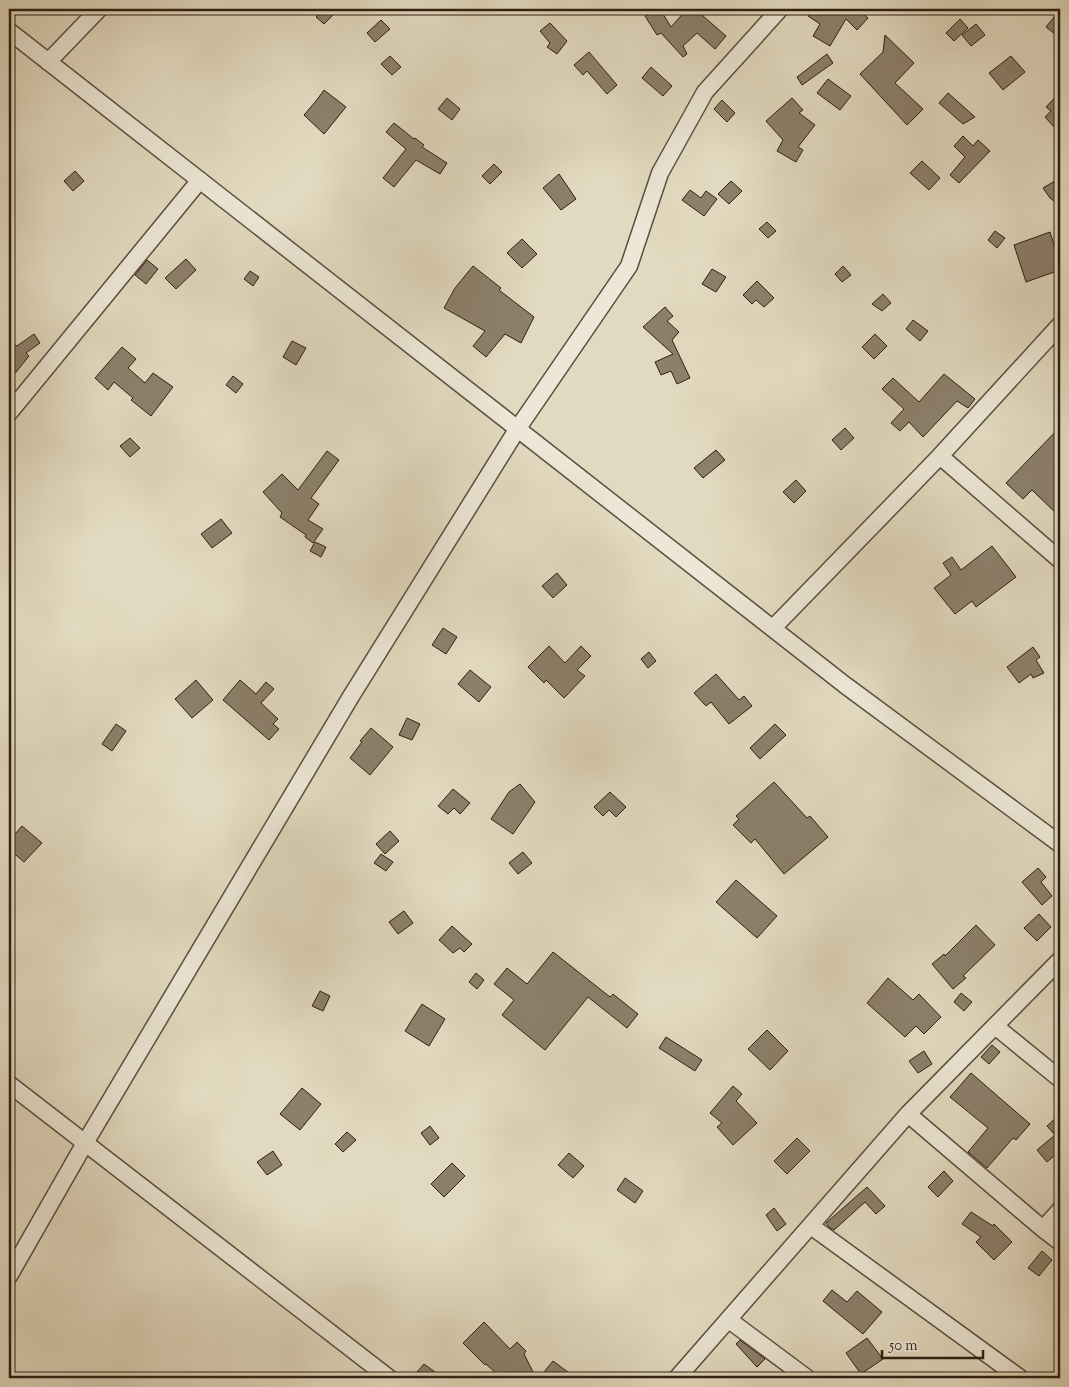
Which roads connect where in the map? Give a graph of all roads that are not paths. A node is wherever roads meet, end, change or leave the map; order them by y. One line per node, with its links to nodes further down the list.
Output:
1 (99, 9): 4 (street)
2 (780, 9): 8 (street)
3 (9, 32): 4 (street)
4 (48, 62): 5 (street)
5 (200, 180): 7 (street); 8 (street)
6 (1060, 325): 9 (street)
7 (9, 413)
8 (518, 428): 11 (street); 18 (street)
9 (940, 456): 10 (street); 11 (street)
10 (1060, 560)
11 (773, 628): 12 (street)
12 (1060, 844)
13 (1060, 960): 14 (street)
14 (995, 1026): 15 (street); 17 (street)
15 (1060, 1078)
16 (9, 1084): 18 (street)
17 (908, 1114): 20 (street); 21 (street)
18 (86, 1143): 23 (street); 25 (street)
19 (1060, 1210): 21 (street)
20 (811, 1226): 24 (street); 28 (street)
21 (1043, 1229): 22 (street)
22 (1060, 1242)
23 (9, 1276)
24 (729, 1320): 26 (street); 27 (street)
25 (389, 1378)
26 (678, 1378)
27 (807, 1378)
28 (1020, 1378)

